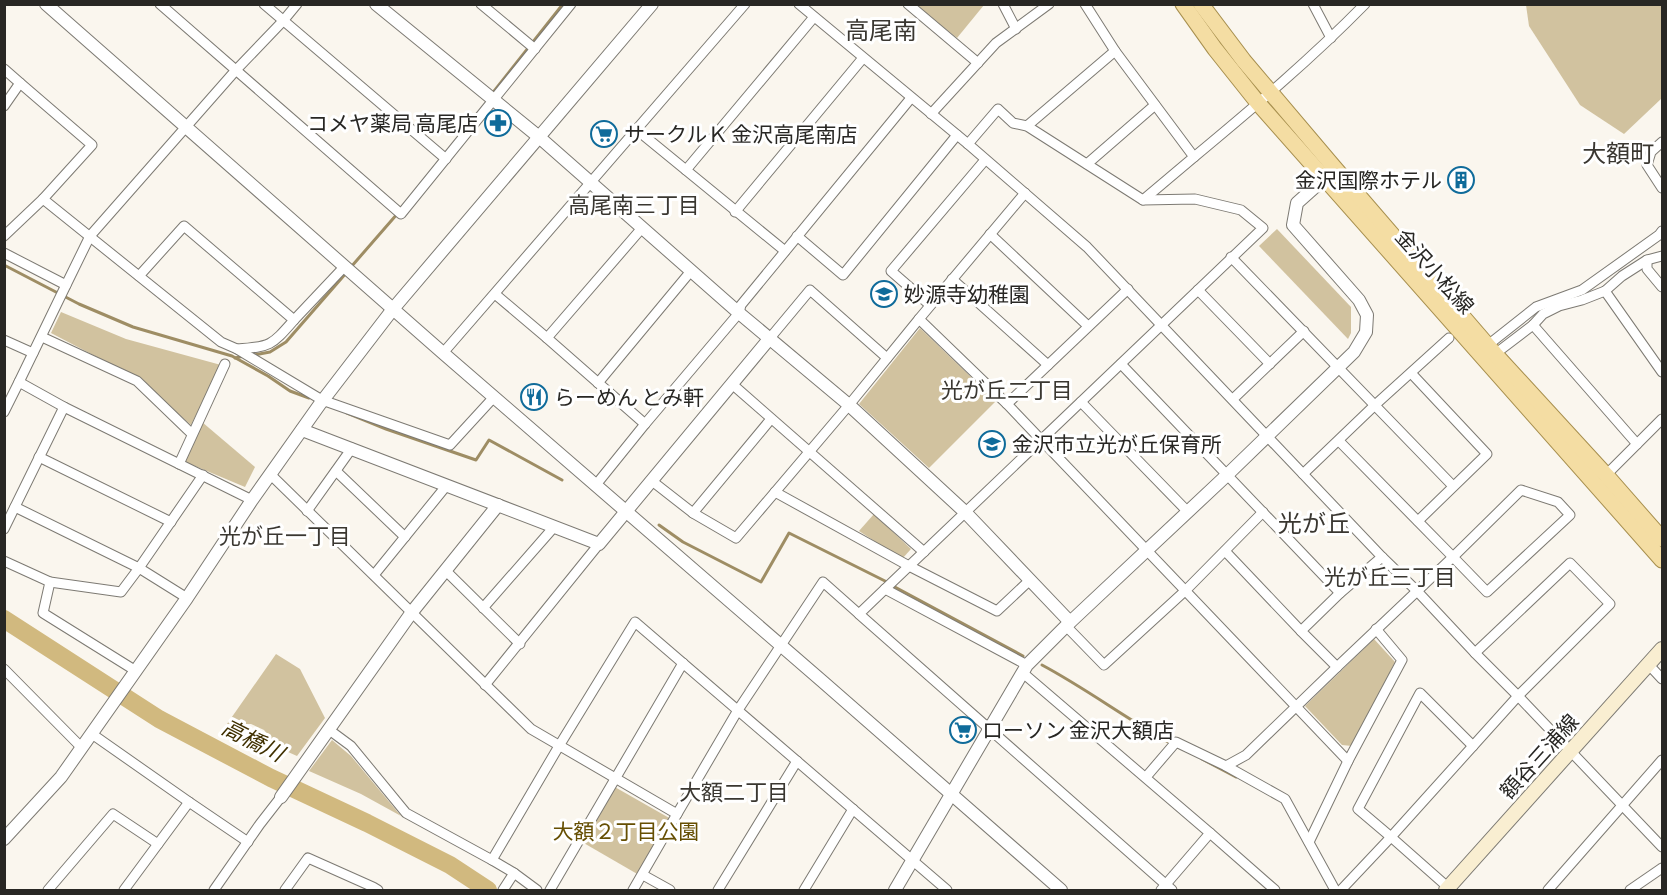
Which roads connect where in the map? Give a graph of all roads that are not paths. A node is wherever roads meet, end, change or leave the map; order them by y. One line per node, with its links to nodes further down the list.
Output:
1 (46, 4): 38 (street)
2 (160, 4): 28 (street)
3 (264, 4): 20 (street)
4 (297, 4): 20 (street)
5 (376, 4): 31 (street)
6 (481, 4): 23 (street)
7 (652, 4): 41 (street)
8 (745, 4): 39 (street)
9 (799, 4): 19 (street)
10 (908, 4): 26 (street)
11 (1003, 4): 21 (street)
12 (1049, 4): 21 (street)
13 (1085, 4): 24 (street)
14 (1183, 4): 33 (main road, 金沢小松線)
15 (1201, 4): 30 (main road, 金沢小松線)
16 (1313, 4): 22 (street)
17 (1365, 4): 22 (street)
18 (569, 5): 23 (street)
19 (814, 18): 25 (street); 48 (street)
20 (283, 21): 28 (street); 45 (street)
21 (1016, 29): 26 (street)
22 (1331, 38): 30 (street)
23 (535, 49): 31 (street)
24 (1115, 51): 34 (street); 37 (street)
25 (863, 58): 32 (street); 55 (street)
26 (978, 63): 36 (street)
27 (4, 69): 29 (street)
28 (236, 70): 38 (street); 45 (street)
29 (20, 83): 35 (street); 53 (street)
30 (1271, 92): 33 (street); 92 (main road, 金沢小松線)
31 (493, 98): 41 (street); 45 (street)
32 (910, 98): 36 (street); 60 (street)
33 (1258, 103): 44 (street); 49 (main road, 金沢小松線)
34 (1155, 105): 44 (street); 47 (street)
35 (4, 106)
36 (931, 114): 40 (street)
37 (1028, 126): 43 (street); 47 (street)
38 (187, 127): 61 (street); 67 (street)
39 (637, 130): 48 (street); 50 (street)
40 (957, 135): 43 (street); 60 (street)
41 (539, 137): 50 (street); 78 (street)
42 (1662, 142): 51 (street)
43 (968, 144): 46 (street)
44 (1194, 157): 54 (street)
45 (446, 159)
46 (985, 160): 52 (street); 77 (street)
47 (1087, 164): 54 (street)
48 (686, 170): 55 (street)
49 (1325, 178): 100 (street); 160 (main road, 金沢小松線)
50 (591, 182): 56 (street); 76 (street)
51 (1662, 188)
52 (1025, 193): 58 (street); 73 (street)
53 (43, 199): 59 (street); 61 (street)
54 (1143, 200): 65 (street)
55 (735, 212): 62 (street)
56 (642, 228): 68 (street); 87 (street)
57 (1662, 231): 92 (street)
58 (990, 234): 70 (street); 84 (street)
59 (4, 236)
60 (797, 236): 62 (street)
61 (90, 237): 69 (street); 71 (street)
62 (784, 251): 79 (street)
63 (4, 253): 71 (street)
64 (1662, 256): 66 (street)
65 (1232, 257): 74 (street); 85 (street)
66 (1647, 260): 72 (street); 75 (street)
67 (345, 266): 78 (street); 81 (street)
68 (691, 271): 79 (street); 104 (street)
69 (139, 276): 81 (street); 91 (street)
70 (952, 279): 77 (street); 99 (street)
71 (65, 287): 86 (street)
72 (1662, 287)
73 (1128, 289): 82 (street); 84 (street)
74 (1198, 290): 82 (street); 98 (street)
75 (1605, 291): 83 (street); 101 (street)
76 (495, 294): 87 (street); 94 (street)
77 (930, 305): 80 (street)
78 (393, 309): 94 (street); 108 (street)
79 (739, 313): 88 (street); 117 (street)
80 (919, 319): 95 (street); 110 (street)
81 (294, 320): 91 (street)
82 (1162, 325): 97 (street); 107 (street)
83 (1533, 325): 92 (street); 123 (street)
84 (1088, 326): 99 (street)
85 (1304, 332): 98 (street); 100 (street)
86 (42, 337): 93 (street); 119 (street)
87 (547, 338): 104 (street)
88 (770, 338): 95 (street); 105 (street); 111 (street)
89 (1449, 338): 102 (street)
90 (4, 340): 93 (street)
91 (237, 349): 108 (street)
92 (1492, 350): 133 (main road, 金沢小松線)
93 (33, 353): 103 (street)
94 (443, 353): 106 (street)
95 (887, 358): 111 (street)
96 (225, 364): 119 (street)
97 (1121, 364): 109 (street); 132 (street)
98 (1270, 364): 107 (street)
99 (1048, 365): 110 (street)
100 (1338, 367): 112 (street); 120 (street)
101 (1662, 372)
102 (1411, 373): 112 (street); 137 (street)
103 (19, 382): 113 (street); 114 (street)
104 (598, 383): 117 (street)
105 (732, 384): 115 (street); 134 (street)
106 (494, 397): 108 (street); 136 (street)
107 (1233, 399): 120 (street)
108 (321, 402): 118 (street)
109 (1081, 402): 121 (street); 144 (street)
110 (1008, 404): 121 (street)
111 (849, 405): 125 (street); 147 (street)
112 (1375, 405): 122 (street); 137 (street)
113 (64, 407): 126 (street); 127 (street)
114 (4, 412)
115 (771, 419): 125 (street); 146 (street)
116 (1662, 419): 123 (street)
117 (645, 424): 136 (street)
118 (302, 430): 124 (street); 129 (street)
119 (192, 434): 127 (street)
120 (1267, 436): 130 (street); 132 (street)
121 (1041, 440): 147 (street); 155 (street)
122 (1339, 441): 130 (street); 148 (street)
123 (1637, 444): 133 (street)
124 (352, 448): 128 (street); 135 (street)
125 (809, 451): 138 (street); 157 (street)
126 (39, 458): 141 (street); 149 (street)
127 (179, 464): 131 (street)
128 (336, 471): 142 (street); 152 (street)
129 (270, 474): 139 (street); 142 (street)
130 (1304, 474): 159 (street)
131 (203, 475): 139 (street); 149 (street)
132 (1227, 475): 144 (street); 145 (street)
133 (1606, 475): 153 (main road, 金沢小松線)
134 (652, 481): 143 (street); 146 (street)
135 (447, 485): 140 (street); 152 (street)
136 (595, 486): 143 (street)
137 (1453, 486): 148 (street)
138 (775, 492): 146 (street); 162 (street)
139 (252, 500): 172 (street)
140 (498, 505): 150 (street); 164 (street)
141 (15, 507): 151 (street); 163 (street)
142 (307, 511): 165 (street)
143 (625, 512): 154 (street); 180 (street)
144 (1188, 512): 155 (street)
145 (1263, 512): 156 (street); 171 (street)
146 (693, 513)
147 (966, 513): 157 (street); 166 (street)
148 (1418, 521): 158 (street)
149 (171, 522): 163 (street)
150 (554, 527): 154 (street); 173 (street)
151 (4, 529)
152 (405, 537): 165 (street)
153 (1662, 539)
154 (599, 544): 179 (street)
155 (1147, 550): 169 (street); 176 (street)
156 (1225, 551): 169 (street); 178 (street)
157 (924, 552): 162 (street)
158 (1453, 556): 158 (street); 170 (street)
159 (1382, 557): 170 (street); 171 (street)
160 (1662, 560)
161 (4, 561): 167 (street)
162 (909, 566): 166 (street); 168 (street)
163 (139, 568): 167 (street); 172 (street)
164 (445, 570): 173 (street); 174 (street)
165 (374, 575): 174 (street)
166 (1030, 580): 176 (street)
167 (50, 582): 188 (street)
168 (888, 586): 175 (street); 187 (street)
169 (1186, 590): 176 (street); 192 (street)
170 (1417, 591): 177 (street); 182 (street)
171 (1340, 593): 178 (street)
172 (187, 598): 188 (street)
173 (483, 608): 179 (street)
174 (412, 612): 190 (street); 194 (street)
175 (859, 614): 180 (street); 195 (street)
176 (1068, 624): 187 (street)
177 (1376, 629): 185 (street); 203 (street)
178 (1301, 631): 185 (street)
179 (520, 644): 190 (street)
180 (781, 646): 193 (street); 207 (street)
181 (1662, 649): 184 (main road, 額谷三浦線)
182 (1475, 653): 191 (street); 191 (street)
183 (684, 663): 193 (street); 197 (street); 206 (street)
184 (1649, 665): 189 (street); 200 (main road, 額谷三浦線)
185 (1337, 667): 192 (street)
186 (4, 669): 199 (street)
187 (1025, 669): 195 (street); 205 (street)
188 (134, 673): 196 (street)
189 (1662, 679)
190 (486, 685): 197 (street)
191 (1518, 696): 198 (street); 200 (street)
192 (1296, 708): 203 (street); 204 (street)
193 (738, 710): 202 (street); 212 (street)
194 (328, 729): 208 (street); 220 (street)
195 (990, 730): 207 (street); 226 (street)
196 (92, 734): 199 (street); 209 (street)
197 (559, 746): 206 (street); 220 (street)
198 (1473, 746): 214 (street); 214 (street)
199 (82, 748): 215 (street)
200 (1571, 752): 210 (street); 227 (main road, 額谷三浦線)
201 (1662, 760): 210 (street)
202 (798, 761): 211 (street); 237 (street)
203 (1348, 761): 217 (street)
204 (1226, 766): 205 (street); 217 (street)
205 (1146, 777): 213 (street)
206 (616, 779): 212 (street); 234 (street)
207 (951, 795): 221 (street); 241 (street)
208 (281, 797): 216 (street)
209 (189, 802): 216 (street); 218 (street)
210 (1622, 806): 219 (street); 245 (street)
211 (853, 809): 221 (street); 238 (street)
212 (677, 814): 223 (street)
213 (1210, 833): 226 (street); 242 (street)
214 (1391, 837): 227 (street); 244 (street)
215 (4, 839)
216 (248, 842): 230 (street)
217 (1309, 842): 243 (street)
218 (158, 844): 228 (street); 229 (street)
219 (1662, 847)
220 (492, 860): 224 (street)
221 (913, 860): 239 (street); 240 (street)
222 (1662, 868): 246 (street)
223 (643, 875): 235 (street); 236 (street)
224 (513, 876): 232 (street); 233 (street)
225 (290, 889): 231 (street)
226 (1166, 889)
227 (1448, 890)
228 (48, 891)
229 (124, 891)
230 (214, 891)
231 (378, 891)
232 (503, 891)
233 (537, 891)
234 (550, 891)
235 (633, 891)
236 (670, 891)
237 (718, 891)
238 (804, 891)
239 (895, 891)
240 (947, 891)
241 (1061, 891)
242 (1275, 891)
243 (1335, 891)
244 (1341, 891)
245 (1548, 891)
246 (1630, 891)

